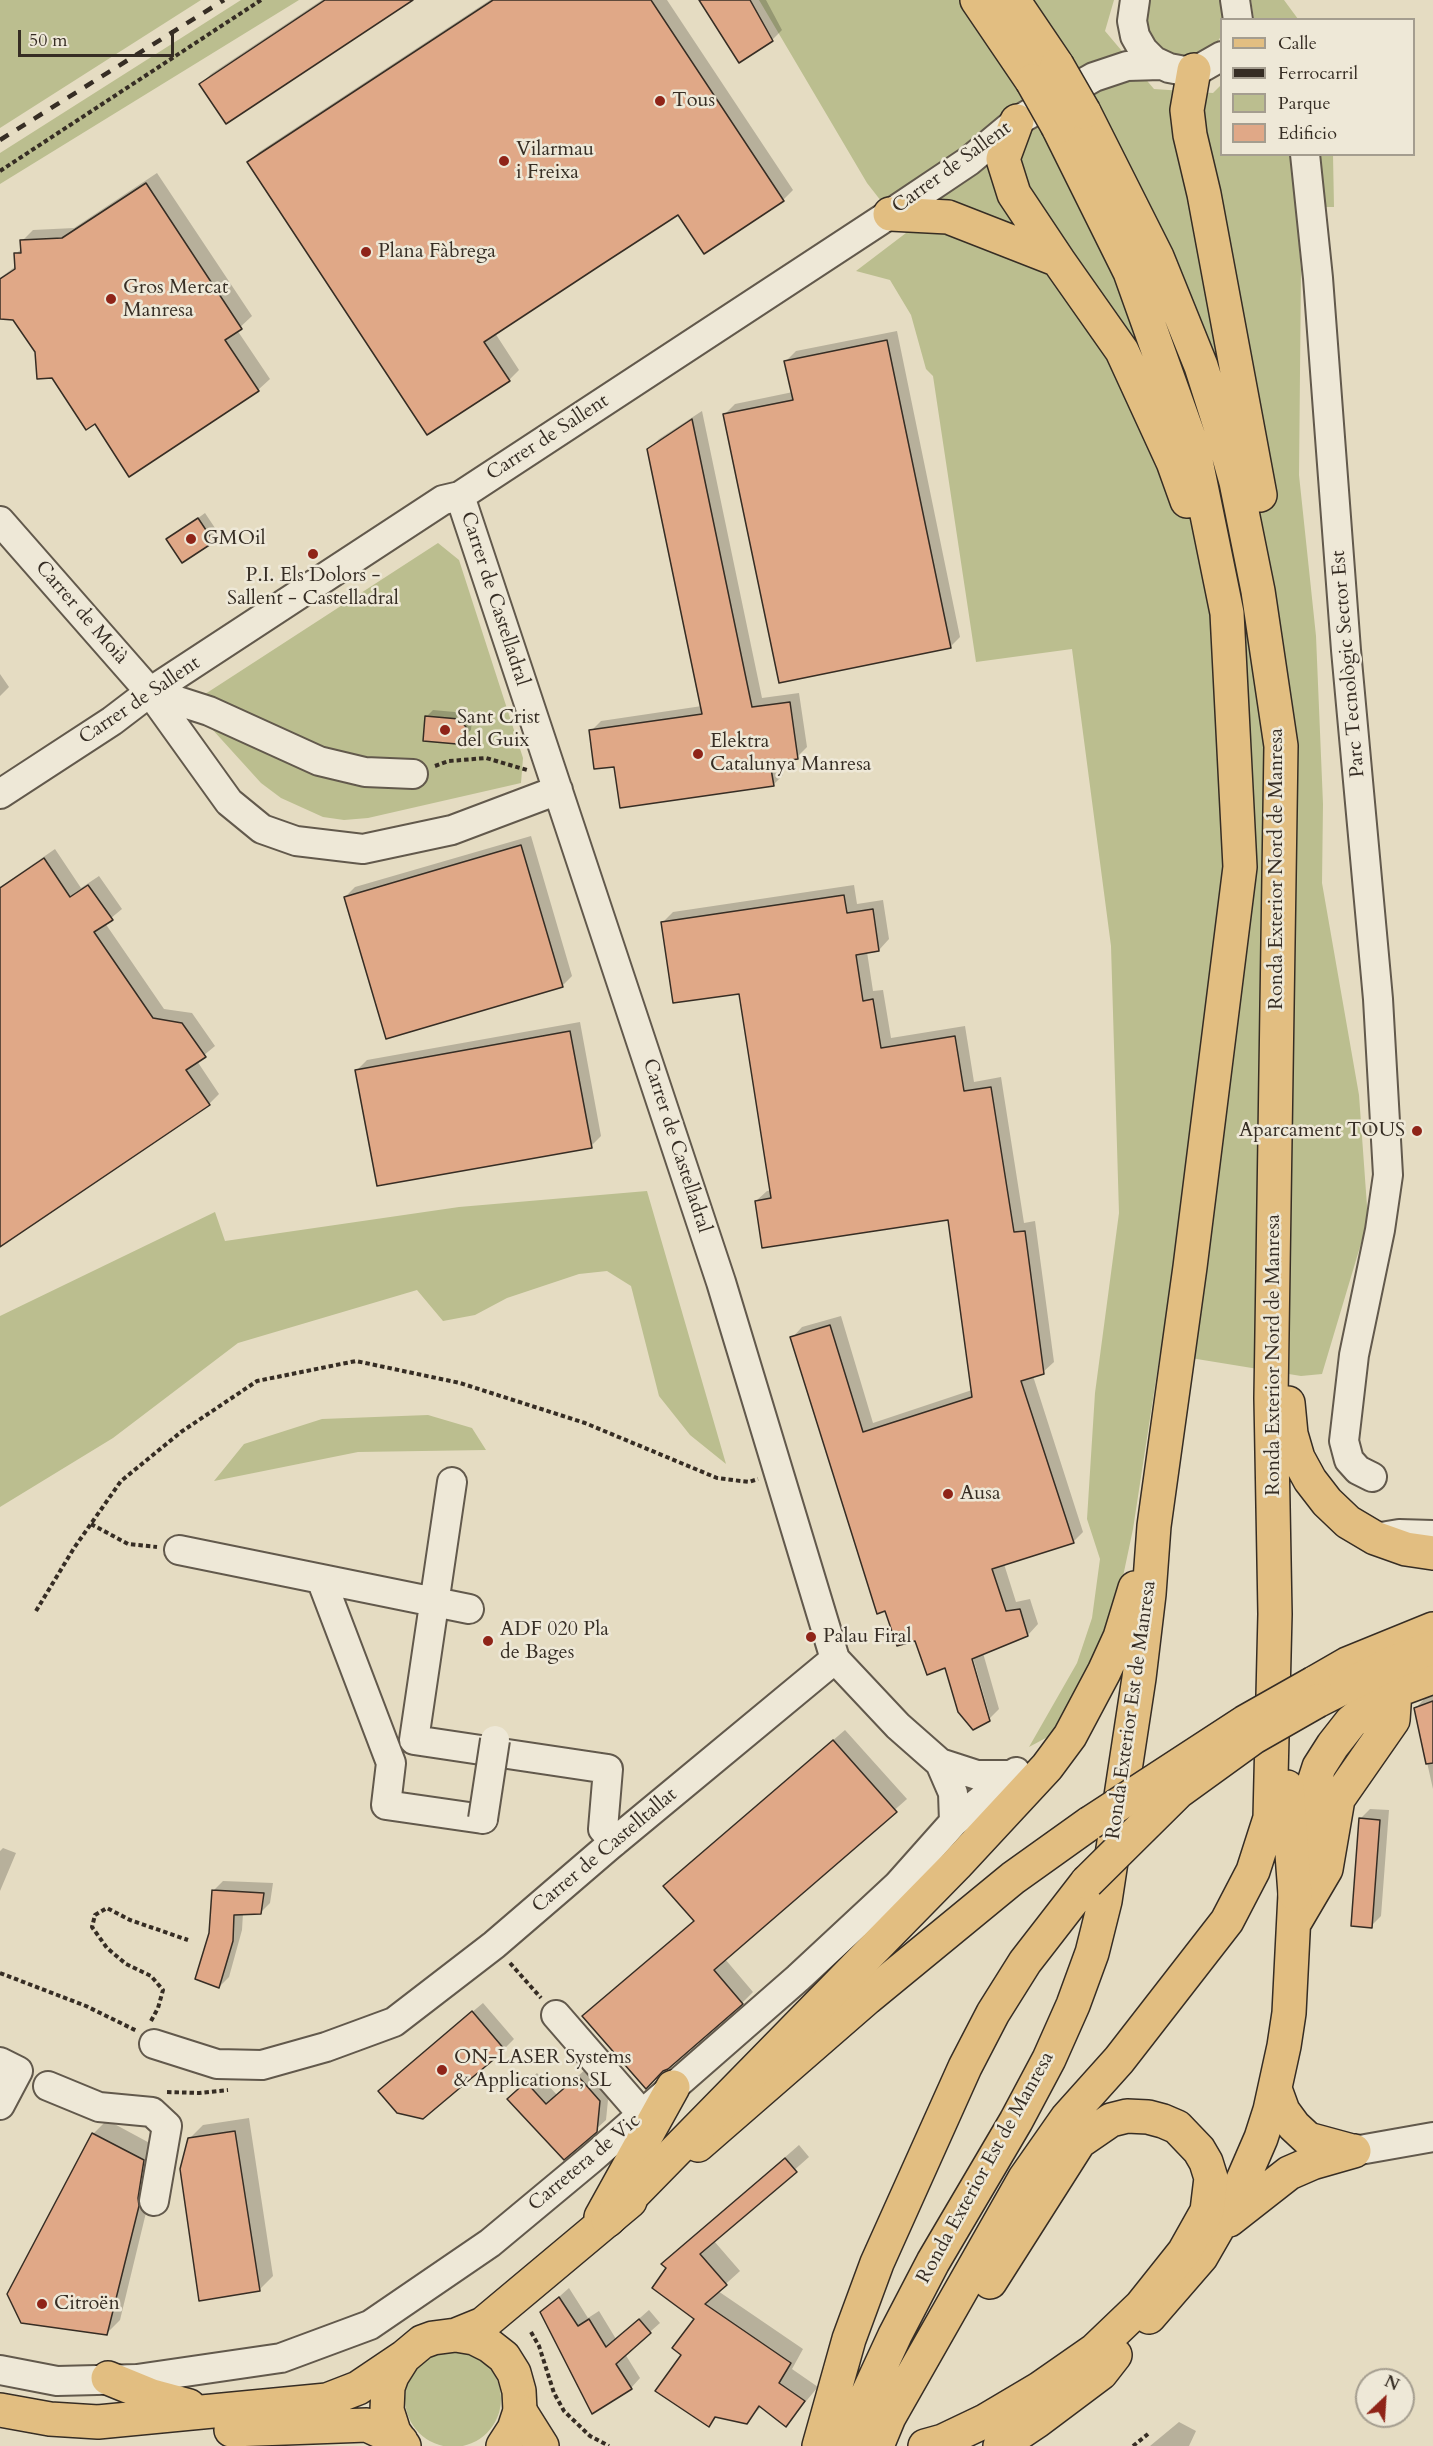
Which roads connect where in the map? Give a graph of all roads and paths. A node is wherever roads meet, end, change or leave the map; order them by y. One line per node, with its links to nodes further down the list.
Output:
1 (261, 0): 14 (path)
2 (977, 0): 9 (main road, Ronda Exterior Nord de Manresa)
3 (1013, 0): 9 (main road, Ronda Exterior Nord de Manresa)
4 (1235, 0): 6 (street)
5 (1133, 10): 8 (street); 10 (street, Carrer de Sallent)
6 (1238, 18)
7 (1208, 63): 8 (street, Carrer de Sallent); 21 (main road)
8 (1161, 65): 10 (street, Carrer de Sallent)
9 (1045, 73): 11 (main road, Ronda Exterior Nord de Manresa, bridge)
10 (1094, 77): 12 (street, Carrer de Sallent)
11 (1071, 120): 19 (main road, Ronda Exterior Nord de Manresa); 21 (main road, Ronda Exterior Nord de Manresa)
12 (1017, 121): 15 (street, Carrer de Sallent); 16 (main road)
13 (1305, 156): 28 (street, Parc Tecnològic Sector Est)
14 (0, 171)
15 (890, 214): 16 (main road); 17 (street, Carrer de Sallent)
16 (1058, 260): 19 (main road)
17 (460, 496): 20 (street, Carrer de Sallent); 24 (street, Carrer de Castelladral)
18 (0, 521): 20 (street, Carrer de Moià)
19 (1227, 613): 31 (main road, Ronda Exterior Nord de Manresa)
20 (150, 692): 23 (street); 24 (street, Carrer de Moià); 25 (street, Carrer de Sallent)
21 (1281, 746): 26 (main road, Ronda Exterior Nord de Manresa)
22 (530, 771): 23 (path)
23 (413, 774)
24 (558, 790): 27 (street, Carrer de Castelladral)
25 (0, 794)
26 (1274, 1217): 33 (main road); 40 (main road, Ronda Exterior Nord de Manresa)
27 (779, 1473): 30 (path); 43 (street, Carrer de Castelladral)
28 (1372, 1477)
29 (452, 1482): 37 (street)
30 (91, 1524): 34 (path); 39 (path)
31 (1154, 1526): 47 (main road); 80 (main road, Ronda Exterior Est de Manresa)
32 (1433, 1534): 33 (street)
33 (1375, 1538): 35 (main road)
34 (178, 1550): 36 (street)
35 (1433, 1553)
36 (321, 1579): 37 (street); 48 (street, bridge)
37 (435, 1601): 38 (street); 52 (street)
38 (469, 1608)
39 (36, 1611)
40 (1275, 1614): 53 (main road); 80 (main road, Ronda Exterior Est de Manresa)
41 (1433, 1629): 46 (main road)
42 (1433, 1647): 46 (main road)
43 (835, 1659): 49 (street, Carrer de Castelladral); 52 (street, Carrer de Castelltallat)
44 (1433, 1677): 45 (main road)
45 (1395, 1690): 53 (main road); 53 (main road)
46 (1315, 1692): 68 (main road, bridge); 80 (main road, bridge)
47 (1070, 1736): 50 (street, Carretera de Vic); 68 (main road)
48 (495, 1740)
49 (940, 1763): 50 (street, Carrer de Castelladral); 51 (street, Carrer de Castelladral)
50 (1009, 1775): 51 (street, Carretera de Vic)
51 (954, 1822): 61 (street, Carretera de Vic)
52 (619, 1838): 55 (street, Carrer de Castelltallat)
53 (1294, 1909): 62 (main road)
54 (188, 1940): 58 (path)
55 (494, 1945): 57 (path); 58 (street, Carrer de Castelltallat)
56 (0, 1972): 58 (path)
57 (556, 2015): 64 (street)
58 (149, 2039)
59 (9, 2067): 63 (street)
60 (48, 2086): 67 (street)
61 (673, 2087): 64 (street, Carretera de Vic); 68 (main road)
62 (1275, 2090): 66 (main road); 69 (main road)
63 (0, 2105)
64 (642, 2114): 75 (street, Carretera de Vic)
65 (1433, 2137): 66 (street)
66 (1354, 2151): 69 (main road)
67 (154, 2202)
68 (600, 2227): 71 (main road)
69 (1217, 2229): 72 (main road)
70 (531, 2332): 85 (path)
71 (456, 2335): 73 (main road); 78 (main road)
72 (1121, 2347): 87 (main road); 88 (main road)
73 (404, 2357): 77 (main road); 82 (main road)
74 (0, 2370): 75 (street, Carretera de Vic)
75 (108, 2379): 77 (main road)
76 (0, 2410): 77 (main road)
77 (214, 2410)
78 (520, 2411): 83 (main road); 84 (main road)
79 (0, 2431): 82 (main road)
80 (865, 2431): 86 (main road)
81 (1148, 2434): 89 (path)
82 (403, 2444)
83 (503, 2446)
84 (542, 2446)
85 (609, 2446)
86 (925, 2446)
87 (958, 2446)
88 (1000, 2446)
89 (1133, 2446)

